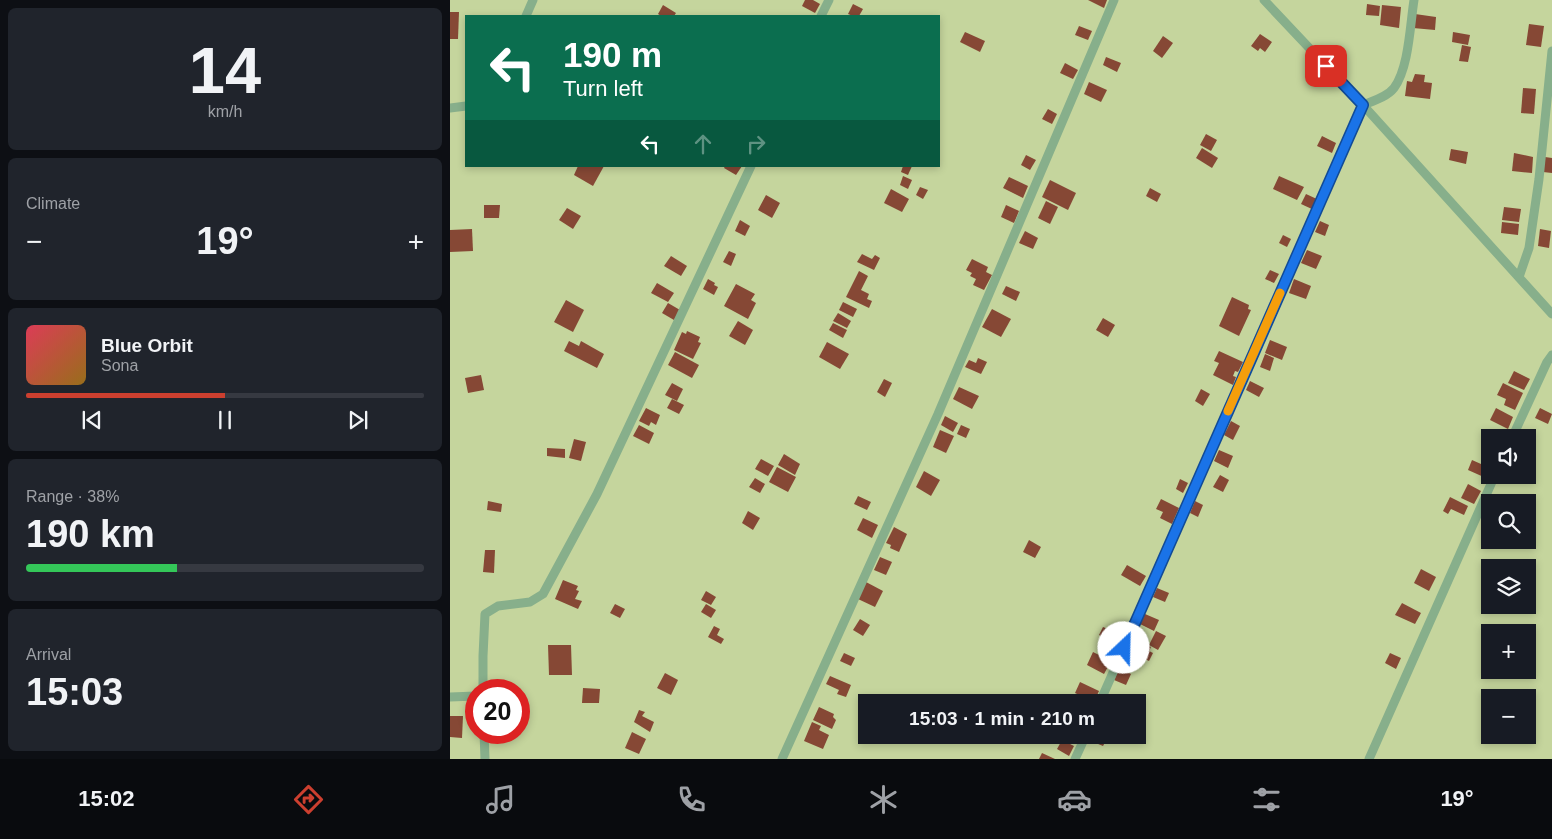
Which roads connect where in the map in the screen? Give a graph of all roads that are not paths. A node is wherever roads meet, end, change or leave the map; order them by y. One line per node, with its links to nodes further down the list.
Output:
1 (533, 0): 6 (lane)
2 (829, 0): 7 (lane)
3 (1114, 0): 25 (lane)
4 (1264, 0): 9 (lane)
5 (1414, 0): 9 (lane)
6 (526, 15)
7 (822, 15)
8 (1552, 51): 13 (lane)
9 (1363, 105): 13 (lane); 19 (lane)
10 (465, 106): 11 (lane)
11 (450, 108)
12 (751, 167): 18 (lane)
13 (1519, 277): 14 (lane)
14 (1552, 314)
15 (1552, 355): 16 (lane)
16 (1516, 429)
17 (1491, 484): 27 (lane)
18 (483, 679)
19 (1104, 694)
20 (465, 696): 21 (lane)
21 (450, 697)
22 (484, 744): 24 (lane)
23 (1082, 744): 26 (lane)
24 (485, 759)
25 (782, 759)
26 (1075, 759)
27 (1369, 759)

